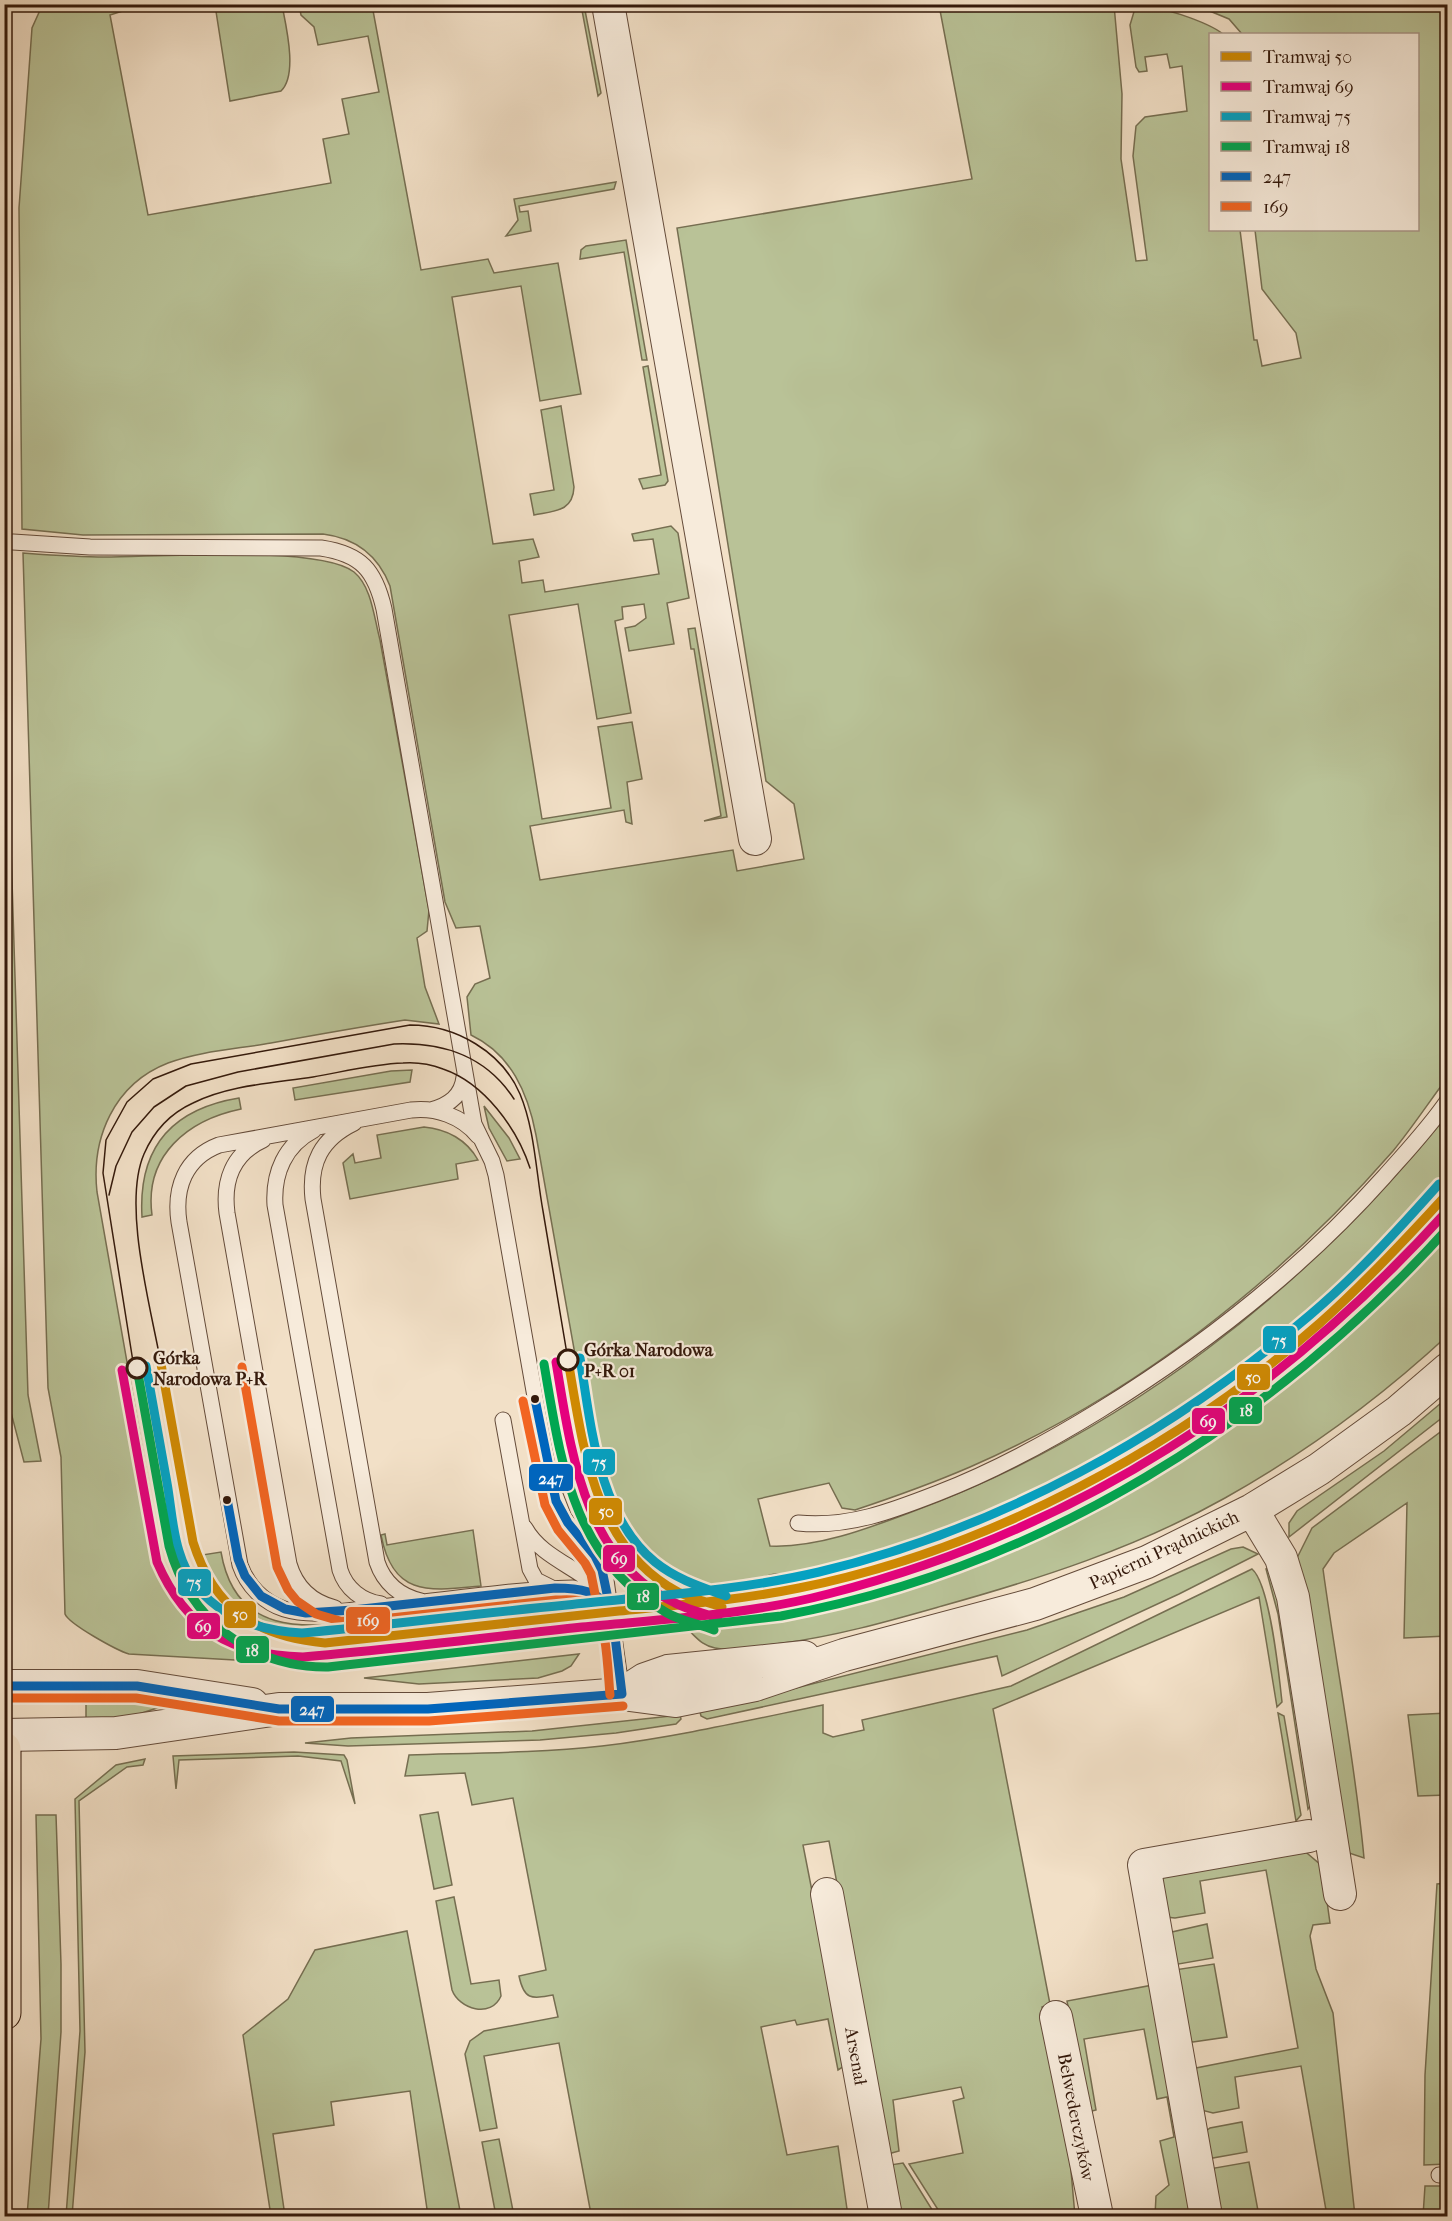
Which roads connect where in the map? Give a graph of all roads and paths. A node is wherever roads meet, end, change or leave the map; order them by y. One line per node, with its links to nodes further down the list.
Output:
1 (608, 4): 3 (street)
2 (13, 542): 4 (lane)
3 (756, 838)
4 (464, 1068): 6 (lane); 10 (lane)
5 (1448, 1100): 15 (lane)
6 (431, 1110): 7 (lane); 10 (lane)
7 (373, 1116): 8 (lane); 17 (lane)
8 (332, 1123): 9 (lane); 18 (lane)
9 (286, 1132): 20 (lane); 20 (lane)
10 (481, 1139): 19 (lane)
11 (1448, 1369): 13 (street, Papierni Prądnickich)
12 (503, 1420): 14 (lane)
13 (1252, 1510): 22 (street, Papierni Prądnickich); 26 (street)
14 (519, 1511): 16 (lane); 19 (lane)
15 (798, 1523)
16 (555, 1588): 17 (lane); 19 (lane)
17 (436, 1601): 18 (lane)
18 (402, 1605): 20 (lane)
19 (611, 1608): 22 (lane)
20 (352, 1610)
21 (4, 1686): 23 (street, Papierni Prądnickich)
22 (622, 1694): 23 (street, Papierni Prądnickich)
23 (279, 1709): 24 (street, Papierni Prądnickich)
24 (4, 1735)
25 (4, 1749): 29 (main road)
26 (1319, 1834): 28 (street); 33 (street)
27 (827, 1894): 31 (street, Arsenał)
28 (1340, 1894)
29 (4, 2013)
30 (1056, 2017): 32 (street, Belwederczyków)
31 (886, 2217)
32 (1096, 2217)
33 (1206, 2217)

